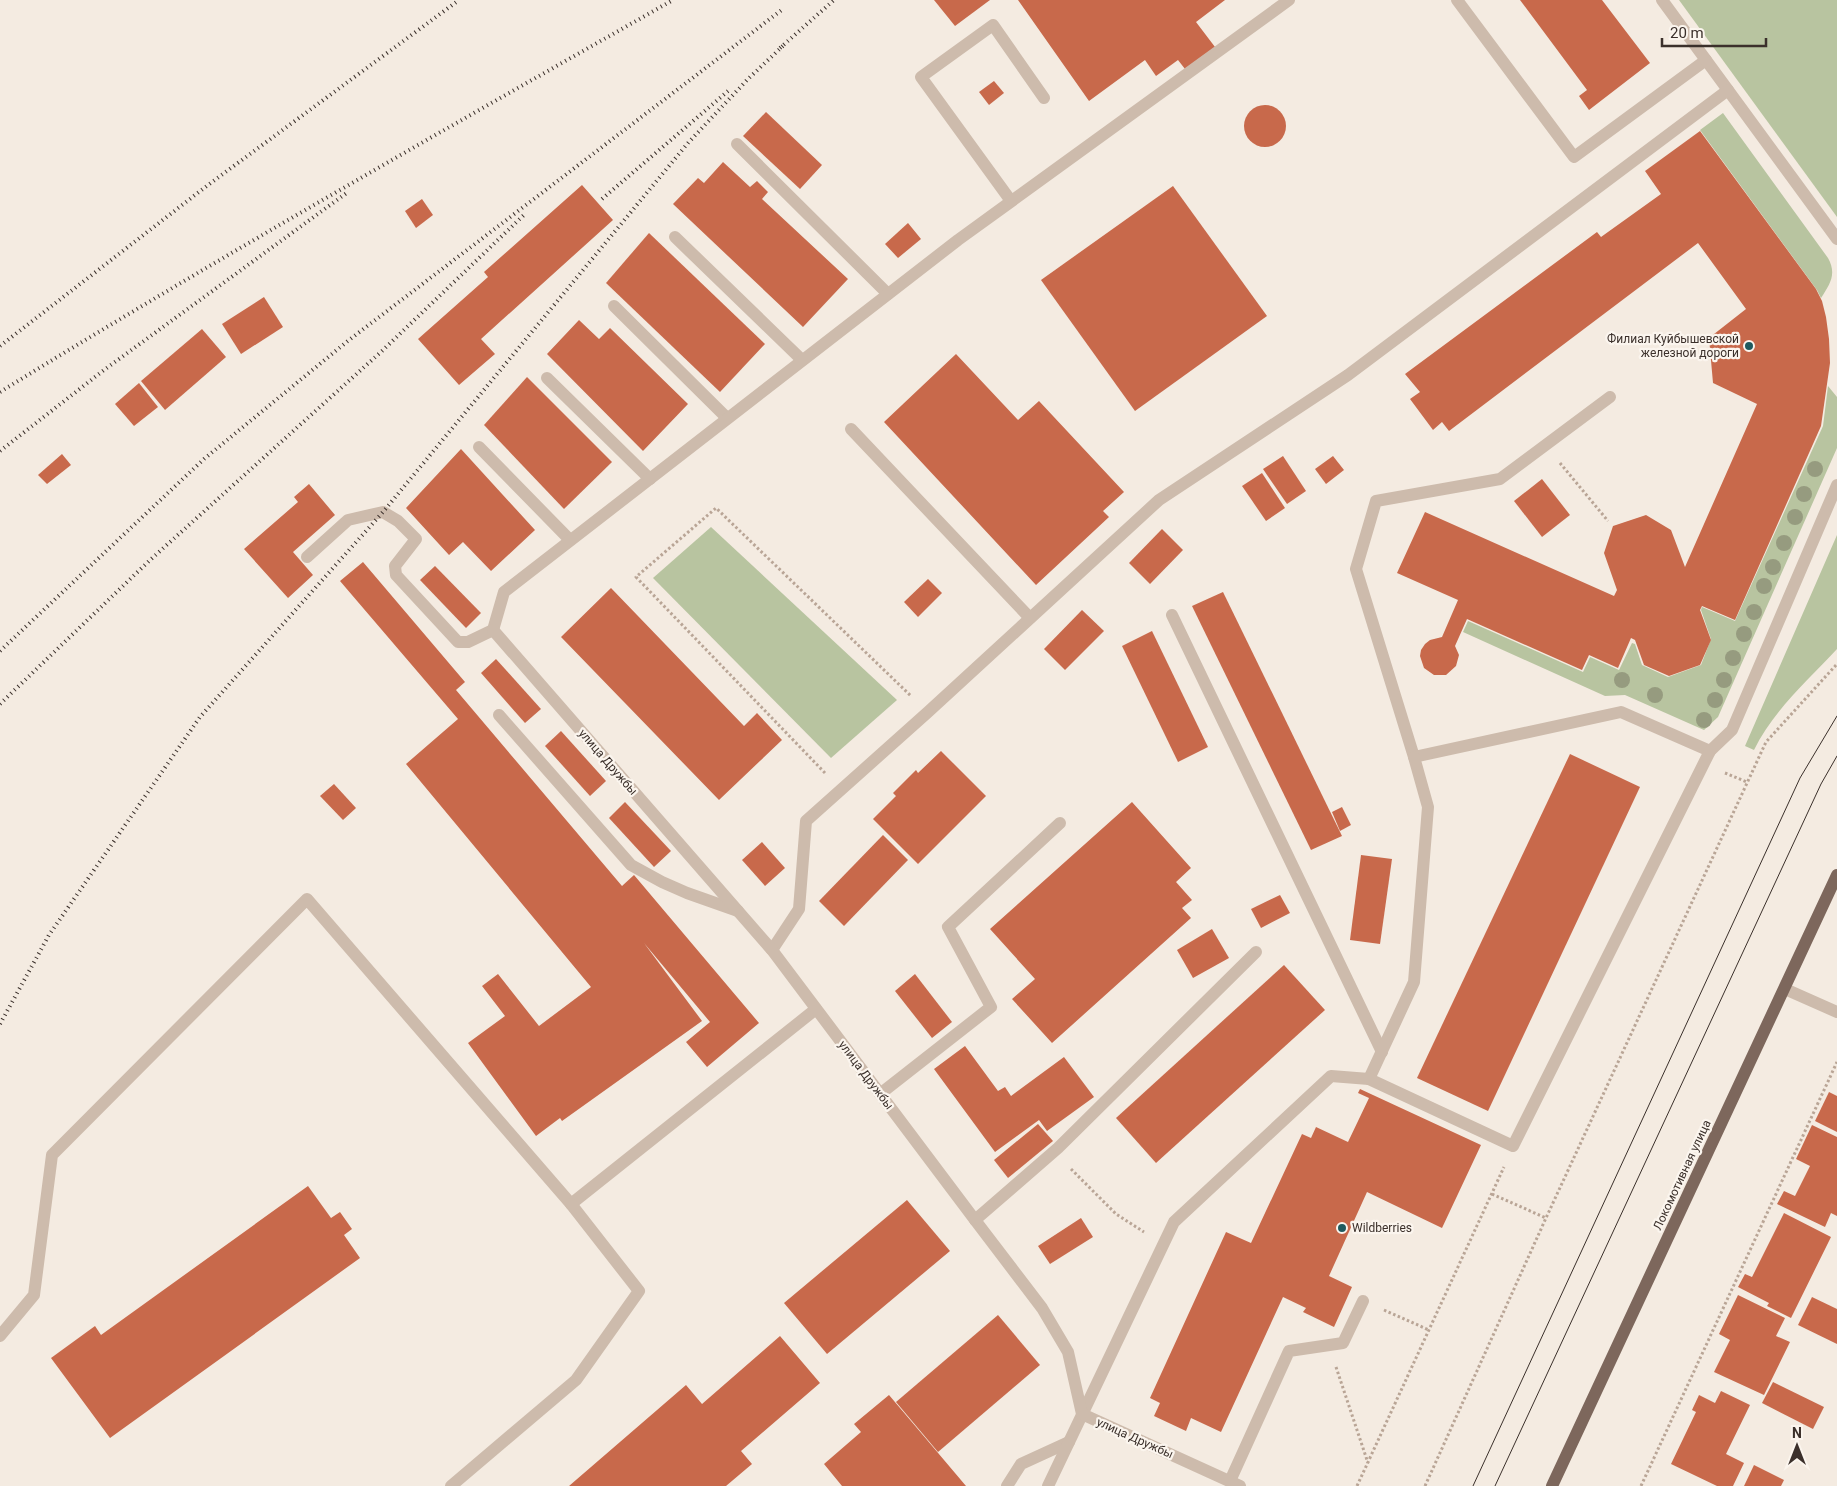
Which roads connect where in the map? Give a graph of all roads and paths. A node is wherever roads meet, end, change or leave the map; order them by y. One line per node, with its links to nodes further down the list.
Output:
1 (1289, 0): 8 (street)
2 (1458, 0): 4 (street)
3 (1662, 0): 4 (street)
4 (1706, 60): 5 (street)
5 (1728, 90): 10 (street); 26 (street)
6 (1044, 98): 8 (street)
7 (737, 144): 11 (street)
8 (1011, 201): 11 (street)
9 (676, 237): 13 (street)
10 (1837, 239)
11 (888, 294): 13 (street)
12 (614, 306): 16 (street)
13 (802, 360): 16 (street)
14 (547, 378): 20 (street)
15 (1610, 397): 18 (street)
16 (727, 418): 20 (street)
17 (851, 429): 26 (street)
18 (1545, 446): 22 (path); 32 (street)
19 (479, 447): 23 (street)
20 (650, 479): 23 (street)
21 (1837, 486): 31 (street)
22 (1608, 521)
23 (570, 540): 27 (street)
24 (307, 557): 27 (street)
25 (1172, 615): 42 (street)
26 (1030, 618): 29 (street)
27 (492, 630): 36 (street, улица Дружбы)
28 (1837, 664): 50 (path)
29 (928, 712): 33 (street); 33 (path)
30 (499, 715): 36 (street)
31 (1710, 750): 32 (street); 46 (street)
32 (1414, 758): 42 (street)
33 (841, 789): 37 (street)
34 (1060, 823): 45 (street)
35 (1837, 875): 39 (main road, Локомотивная улица)
36 (738, 911): 37 (street, улица Дружбы)
37 (772, 950): 40 (street, улица Дружбы)
38 (1256, 952): 47 (street)
39 (1785, 989): 41 (street); 66 (main road, Локомотивная улица)
40 (816, 1009): 45 (street, улица Дружбы); 49 (street)
41 (1837, 1012)
42 (1382, 1052): 44 (street)
43 (1837, 1062): 67 (path)
44 (1369, 1079): 46 (street); 52 (street)
45 (880, 1094): 51 (street, улица Дружбы)
46 (1513, 1146): 48 (path)
47 (1055, 1152): 51 (street); 52 (path)
48 (1492, 1194): 50 (path); 54 (path)
49 (571, 1204): 55 (street); 61 (street)
50 (1546, 1218): 65 (path)
51 (976, 1220): 57 (street, улица Дружбы)
52 (1164, 1244): 57 (street)
53 (1363, 1301): 54 (path); 56 (street)
54 (1429, 1330): 59 (path)
55 (0, 1336)
56 (1328, 1345): 59 (path); 60 (street)
57 (1082, 1414): 58 (street); 60 (street, улица Дружбы)
58 (1069, 1442): 62 (street); 63 (street)
59 (1368, 1463): 64 (path)
60 (1235, 1484)
61 (451, 1486)
62 (1007, 1486)
63 (1048, 1486)
64 (1359, 1486)
65 (1425, 1486)
66 (1552, 1486)
67 (1641, 1486)

